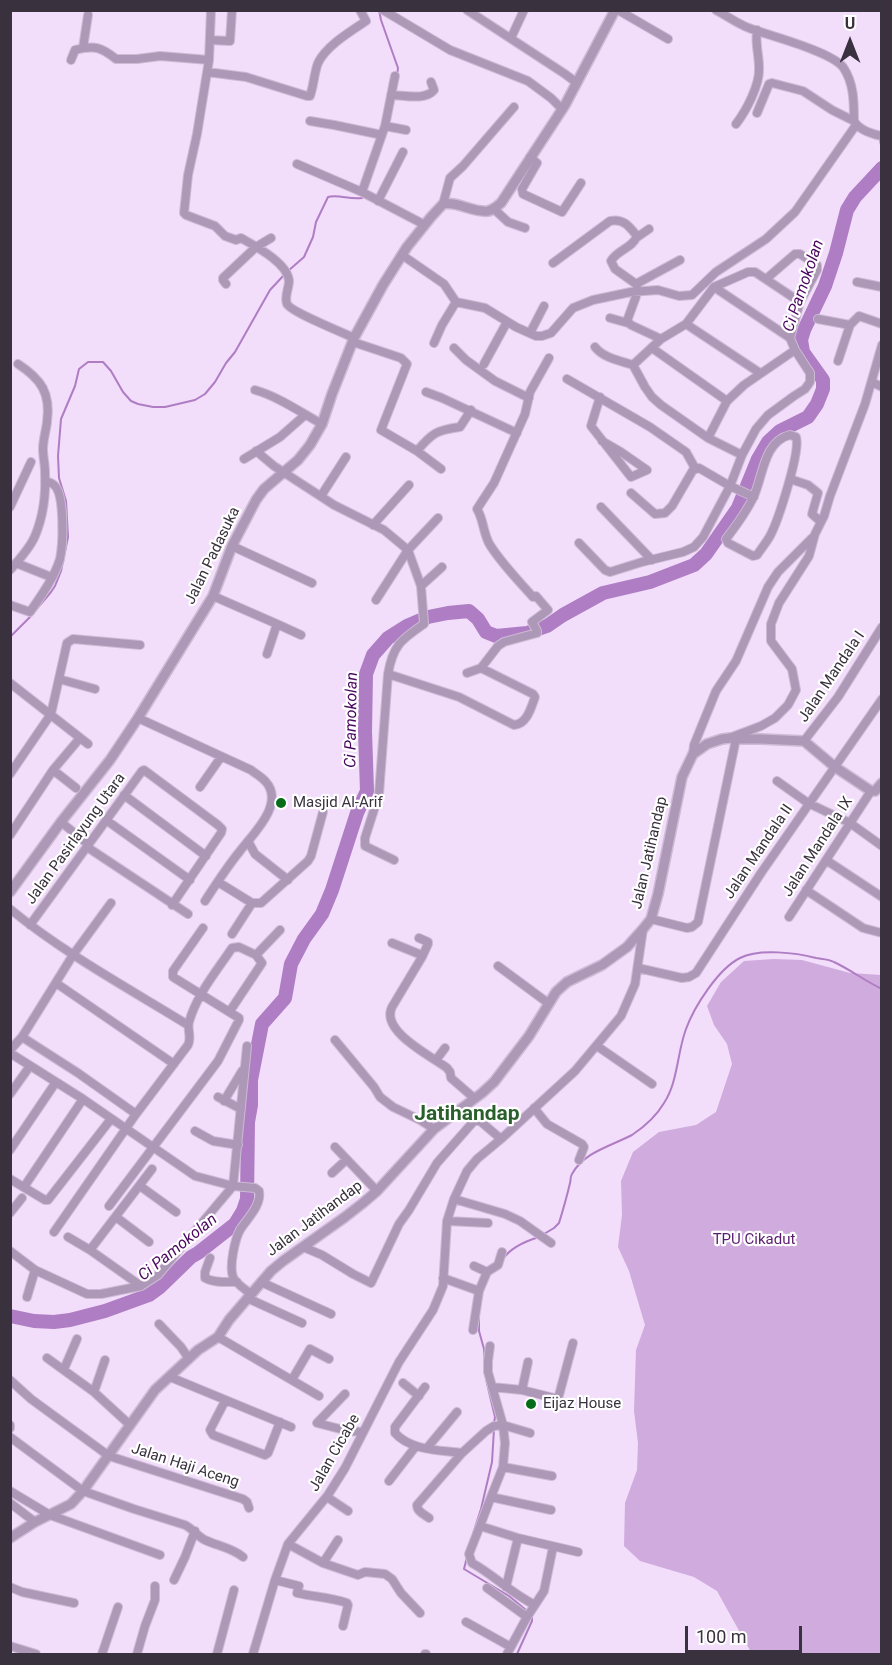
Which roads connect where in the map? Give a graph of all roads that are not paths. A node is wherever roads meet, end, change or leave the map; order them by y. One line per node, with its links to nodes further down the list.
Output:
1 (211, 10): 13 (street)
2 (232, 10): 13 (street)
3 (360, 10): 17 (street)
4 (383, 10): 23 (street)
5 (467, 10): 11 (street)
6 (524, 10): 11 (street)
7 (616, 10): 12 (street); 20 (street)
8 (716, 10): 10 (street)
9 (88, 15): 14 (street)
10 (758, 30): 26 (street); 27 (street)
11 (511, 38): 20 (street)
12 (668, 39)
13 (210, 40): 16 (street)
14 (83, 48): 15 (street); 16 (street)
15 (72, 60)
16 (209, 60): 17 (street)
17 (207, 72): 45 (street)
18 (395, 76): 21 (street)
19 (431, 82): 21 (street)
20 (577, 83): 23 (street)
21 (391, 95): 28 (street)
22 (514, 107): 38 (street)
23 (561, 109): 33 (street)
24 (757, 113): 26 (street)
25 (310, 122): 30 (street)
26 (855, 123): 31 (street); 54 (street)
27 (736, 124)
28 (385, 126): 29 (street); 30 (street)
29 (406, 130)
30 (382, 135): 36 (street)
31 (878, 136)
32 (403, 152): 37 (street)
33 (530, 157): 35 (street); 39 (street)
34 (297, 164): 36 (street)
35 (581, 183)
36 (362, 192): 37 (street)
37 (378, 201): 40 (street)
38 (443, 204): 39 (street); 40 (street, Jalan Padasuka)
39 (494, 209): 41 (street)
40 (425, 225): 46 (street, Jalan Padasuka)
41 (525, 228)
42 (650, 229): 44 (street)
43 (271, 238): 45 (street)
44 (636, 238): 48 (street); 54 (street)
45 (256, 247): 51 (street); 68 (street)
46 (402, 255): 55 (street); 68 (street, Jalan Padasuka)
47 (680, 260): 54 (street)
48 (553, 262)
49 (766, 279): 52 (street); 56 (street); 56 (street)
50 (857, 282): 53 (street)
51 (226, 284)
52 (714, 287): 62 (street); 66 (street)
53 (882, 287)
54 (637, 288): 61 (street); 65 (street)
55 (456, 302): 60 (street); 69 (street)
56 (800, 302): 66 (street)
57 (544, 306): 65 (street)
58 (610, 318): 61 (street)
59 (818, 319): 64 (street)
60 (507, 322): 65 (street); 78 (street)
61 (628, 323): 67 (street)
62 (686, 324): 67 (street); 80 (street)
63 (882, 324): 64 (street)
64 (850, 326): 76 (street)
65 (530, 333)
66 (790, 338): 74 (street)
67 (661, 339): 73 (street)
68 (354, 340): 91 (street, Jalan Padasuka); 95 (street)
69 (434, 343)
70 (882, 345): 82 (street)
71 (596, 346): 79 (street)
72 (454, 348): 86 (street)
73 (652, 348): 79 (street); 88 (street)
74 (795, 350): 80 (street); 97 (street)
75 (549, 358): 86 (street)
76 (838, 361)
77 (18, 364): 105 (street)
78 (484, 364)
79 (633, 365): 93 (street)
80 (760, 373): 88 (street)
81 (567, 379): 87 (street)
82 (872, 382): 83 (street); 114 (street)
83 (882, 387)
84 (255, 390): 90 (street)
85 (426, 392): 89 (street)
86 (528, 398): 92 (street)
87 (600, 398): 94 (street); 101 (street)
88 (727, 401): 93 (street)
89 (471, 411): 92 (street); 95 (street)
90 (305, 415): 91 (street); 96 (street)
91 (322, 424): 103 (street, Jalan Padasuka)
92 (517, 433): 135 (street)
93 (708, 438): 97 (street)
94 (602, 441): 94 (street)
95 (417, 451): 102 (street)
96 (256, 452): 99 (street); 103 (street)
97 (742, 455): 107 (street)
98 (346, 457): 110 (street)
99 (244, 459)
100 (31, 462): 111 (street)
101 (695, 468): 107 (street); 108 (street)
102 (441, 469)
103 (284, 473): 110 (street); 118 (street, Jalan Padasuka)
104 (790, 479): 109 (street); 109 (street); 114 (street)
105 (45, 482): 121 (street); 124 (street)
106 (409, 485): 115 (street)
107 (730, 486): 109 (street); 120 (street)
108 (631, 493)
109 (752, 495)
110 (321, 496): 115 (street)
111 (10, 507)
112 (601, 507): 120 (street)
113 (438, 518): 119 (street)
114 (821, 522): 116 (street)
115 (373, 525): 119 (street)
116 (815, 534): 145 (street); 148 (street)
117 (579, 543): 120 (street)
118 (232, 546): 125 (street); 127 (street, Jalan Padasuka)
119 (408, 550): 126 (street); 128 (street)
120 (652, 560)
121 (16, 563): 123 (street); 124 (street)
122 (442, 567): 126 (street)
123 (10, 570)
124 (51, 577): 129 (street)
125 (312, 583)
126 (421, 586): 137 (street)
127 (213, 596): 130 (street); 143 (street, Jalan Padasuka)
128 (376, 600)
129 (10, 605)
130 (277, 624): 132 (street); 134 (street)
131 (882, 627): 146 (street, Jalan Mandala I)
132 (301, 635)
133 (140, 645): 138 (street)
134 (267, 654)
135 (481, 668): 136 (street); 137 (street)
136 (467, 673)
137 (388, 674): 168 (street)
138 (59, 679): 140 (street); 142 (street)
139 (10, 683): 142 (street)
140 (95, 689)
141 (882, 699): 150 (street, Jalan Mandala II)
142 (51, 714): 144 (street); 152 (street)
143 (138, 718): 149 (street); 161 (street, Jalan Padasuka)
144 (80, 738): 147 (street); 151 (street)
145 (729, 739): 146 (street); 148 (street); 183 (street)
146 (804, 741): 150 (street)
147 (88, 744)
148 (693, 754): 183 (street, Jalan Jatihandap)
149 (221, 757): 154 (street); 164 (street)
150 (835, 767): 156 (street); 158 (street, Jalan Mandala II)
151 (53, 770): 155 (street); 163 (street)
152 (11, 772)
153 (777, 781): 158 (street)
154 (200, 787)
155 (75, 788)
156 (878, 789): 162 (street, Jalan Mandala IX)
157 (124, 795): 160 (street, Jalan Pasirlayung Utara); 167 (street); 167 (street, Jalan Pasirlayung Utara)
158 (808, 803): 162 (street); 196 (street, Jalan Mandala II)
159 (323, 812): 171 (street)
160 (106, 820): 165 (street, Jalan Pasirlayung Utara); 170 (street)
161 (61, 822): 165 (street); 174 (street, Jalan Padasuka)
162 (850, 823): 166 (street); 169 (street, Jalan Mandala IX)
163 (10, 835)
164 (248, 841): 171 (street); 172 (street)
165 (88, 846): 179 (street); 184 (street, Jalan Pasirlayung Utara)
166 (882, 846)
167 (206, 856): 170 (street)
168 (394, 860)
169 (826, 860): 173 (street, Jalan Mandala IX); 175 (street)
170 (190, 880): 179 (street)
171 (288, 880): 178 (street)
172 (218, 882): 176 (street); 178 (street)
173 (806, 890): 182 (street, Jalan Mandala IX); 188 (street)
174 (10, 892)
175 (882, 897)
176 (205, 902)
177 (111, 903): 192 (street)
178 (252, 903): 189 (street)
179 (172, 905): 181 (street)
180 (10, 909): 184 (street)
181 (188, 914)
182 (789, 917)
183 (651, 919): 186 (street, Jalan Jatihandap)
184 (30, 925): 192 (street)
185 (203, 928): 198 (street)
186 (644, 929): 196 (street, Jalan Cicabe); 199 (street, Jalan Jatihandap)
187 (280, 930): 193 (street)
188 (882, 933)
189 (232, 934)
190 (419, 938): 194 (street)
191 (392, 943): 194 (street)
192 (74, 955): 197 (street); 201 (street)
193 (256, 955): 198 (street); 200 (street)
194 (422, 957): 208 (street)
195 (498, 966): 199 (street)
196 (638, 968): 205 (street, Jalan Cicabe)
197 (56, 983): 202 (street); 209 (street)
198 (201, 993): 200 (street); 201 (street)
199 (548, 1003): 215 (street, Jalan Jatihandap)
200 (233, 1014): 226 (street)
201 (188, 1025): 209 (street)
202 (22, 1036): 207 (street); 219 (street)
203 (335, 1040): 221 (street)
204 (247, 1046): 211 (street)
205 (597, 1046): 213 (street); 218 (street, Jalan Cicabe)
206 (445, 1048): 208 (street)
207 (10, 1051): 210 (street)
208 (436, 1060): 215 (street)
209 (174, 1065): 219 (street)
210 (30, 1066): 212 (street); 214 (street)
211 (243, 1070): 217 (street); 217 (street)
212 (56, 1082): 216 (street); 228 (street)
213 (652, 1084)
214 (10, 1094)
215 (474, 1098): 221 (street, Jalan Jatihandap)
216 (83, 1099): 220 (street); 236 (street)
217 (240, 1108): 225 (street)
218 (534, 1108): 224 (street, Jalan Cicabe); 230 (street)
219 (136, 1114): 222 (street)
220 (111, 1119): 222 (street); 236 (street)
221 (434, 1129): 237 (street, Jalan Jatihandap)
222 (126, 1130): 226 (street); 246 (street)
223 (195, 1131): 225 (street)
224 (501, 1140): 239 (street, Jalan Cicabe); 250 (street)
225 (238, 1145): 235 (street)
226 (153, 1147): 235 (street); 240 (street)
227 (335, 1147): 229 (street)
228 (10, 1150)
229 (346, 1160): 232 (street); 237 (street)
230 (579, 1160)
231 (152, 1169): 234 (street)
232 (332, 1173)
233 (10, 1179): 236 (street)
234 (140, 1186): 241 (street); 243 (street)
235 (238, 1186): 259 (street); 261 (street)
236 (24, 1187)
237 (377, 1191): 250 (street, Jalan Jatihandap)
238 (22, 1198): 242 (street)
239 (454, 1199): 244 (street, Jalan Cicabe); 249 (street)
240 (109, 1206)
241 (176, 1212)
242 (10, 1213)
243 (116, 1217): 248 (street); 251 (street)
244 (447, 1221): 245 (street); 258 (street, Jalan Cicabe)
245 (488, 1222)
246 (54, 1232)
247 (68, 1237): 251 (street)
248 (149, 1242)
249 (551, 1243)
250 (303, 1247): 260 (street, Jalan Jatihandap)
251 (90, 1250): 261 (street)
252 (10, 1251): 256 (street)
253 (502, 1252): 257 (street)
254 (210, 1258): 259 (street)
255 (474, 1266): 257 (street)
256 (35, 1270): 261 (street); 264 (street)
257 (487, 1272): 262 (street)
258 (443, 1278): 262 (street); 295 (street, Jalan Cicabe)
259 (237, 1282): 263 (street)
260 (261, 1282): 263 (street, Jalan Jatihandap); 265 (street)
261 (141, 1286)
262 (479, 1291): 268 (street)
263 (249, 1296): 266 (street); 269 (street, Jalan Jatihandap)
264 (27, 1297)
265 (331, 1314)
266 (302, 1323)
267 (159, 1324): 274 (street)
268 (473, 1330)
269 (218, 1336): 274 (street, Jalan Jatihandap); 280 (street); 280 (street)
270 (77, 1339): 278 (street)
271 (573, 1343): 285 (street)
272 (490, 1346): 284 (street)
273 (47, 1358): 278 (street)
274 (189, 1359): 279 (street, Jalan Jatihandap)
275 (329, 1359): 280 (street)
276 (105, 1360): 286 (street)
277 (528, 1362): 285 (street)
278 (64, 1369): 286 (street)
279 (170, 1377): 289 (street); 292 (street, Jalan Jatihandap)
280 (293, 1378)
281 (10, 1380): 301 (street, Jalan Haji Aceng)
282 (402, 1383): 288 (street)
283 (426, 1387): 288 (street)
284 (492, 1387): 285 (street); 293 (street)
285 (522, 1390)
286 (94, 1392): 292 (street)
287 (345, 1394): 295 (street)
288 (419, 1396): 298 (street)
289 (225, 1401): 291 (street); 291 (street)
290 (457, 1412): 299 (street)
291 (280, 1422): 294 (street)
292 (130, 1425): 301 (street, Jalan Jatihandap)
293 (502, 1425): 296 (street); 300 (street); 302 (street)
294 (291, 1427)
295 (363, 1432): 307 (street, Jalan Cicabe)
296 (530, 1433)
297 (10, 1437): 306 (street)
298 (416, 1446): 299 (street); 304 (street)
299 (427, 1448): 300 (street)
300 (462, 1453): 314 (street)
301 (108, 1455): 306 (street, Jalan Jatihandap); 310 (street, Jalan Haji Aceng)
302 (503, 1467): 303 (street); 308 (street)
303 (552, 1476)
304 (389, 1481)
305 (10, 1491): 313 (street)
306 (82, 1491): 313 (street, Jalan Jatihandap); 317 (street)
307 (327, 1497): 312 (street); 321 (street, Jalan Cicabe)
308 (491, 1497): 311 (street); 316 (street)
309 (10, 1503): 315 (street)
310 (249, 1508)
311 (551, 1510)
312 (348, 1511)
313 (50, 1515): 315 (street, Jalan Jatihandap); 324 (street)
314 (429, 1518)
315 (35, 1522): 318 (street, Jalan Jatihandap)
316 (480, 1526): 319 (street); 331 (street)
317 (195, 1531): 325 (street); 327 (street)
318 (10, 1538)
319 (518, 1538): 322 (street); 331 (street)
320 (338, 1540): 326 (street)
321 (288, 1544): 326 (street); 328 (street, Jalan Cicabe)
322 (553, 1547): 323 (street); 335 (street)
323 (578, 1552)
324 (160, 1555)
325 (243, 1557)
326 (323, 1563): 337 (street)
327 (174, 1580)
328 (275, 1580): 340 (street); 347 (street, Jalan Cicabe)
329 (155, 1586): 345 (street)
330 (10, 1587): 334 (street)
331 (506, 1587): 335 (street)
332 (487, 1588): 338 (street)
333 (234, 1590): 346 (street)
334 (74, 1603)
335 (535, 1605): 338 (street)
336 (118, 1607): 344 (street)
337 (420, 1612)
338 (527, 1617): 342 (street)
339 (466, 1622): 342 (street)
340 (343, 1626)
341 (10, 1646): 343 (street)
342 (509, 1651)
343 (36, 1654)
344 (102, 1654)
345 (137, 1654)
346 (218, 1654)
347 (253, 1654)

